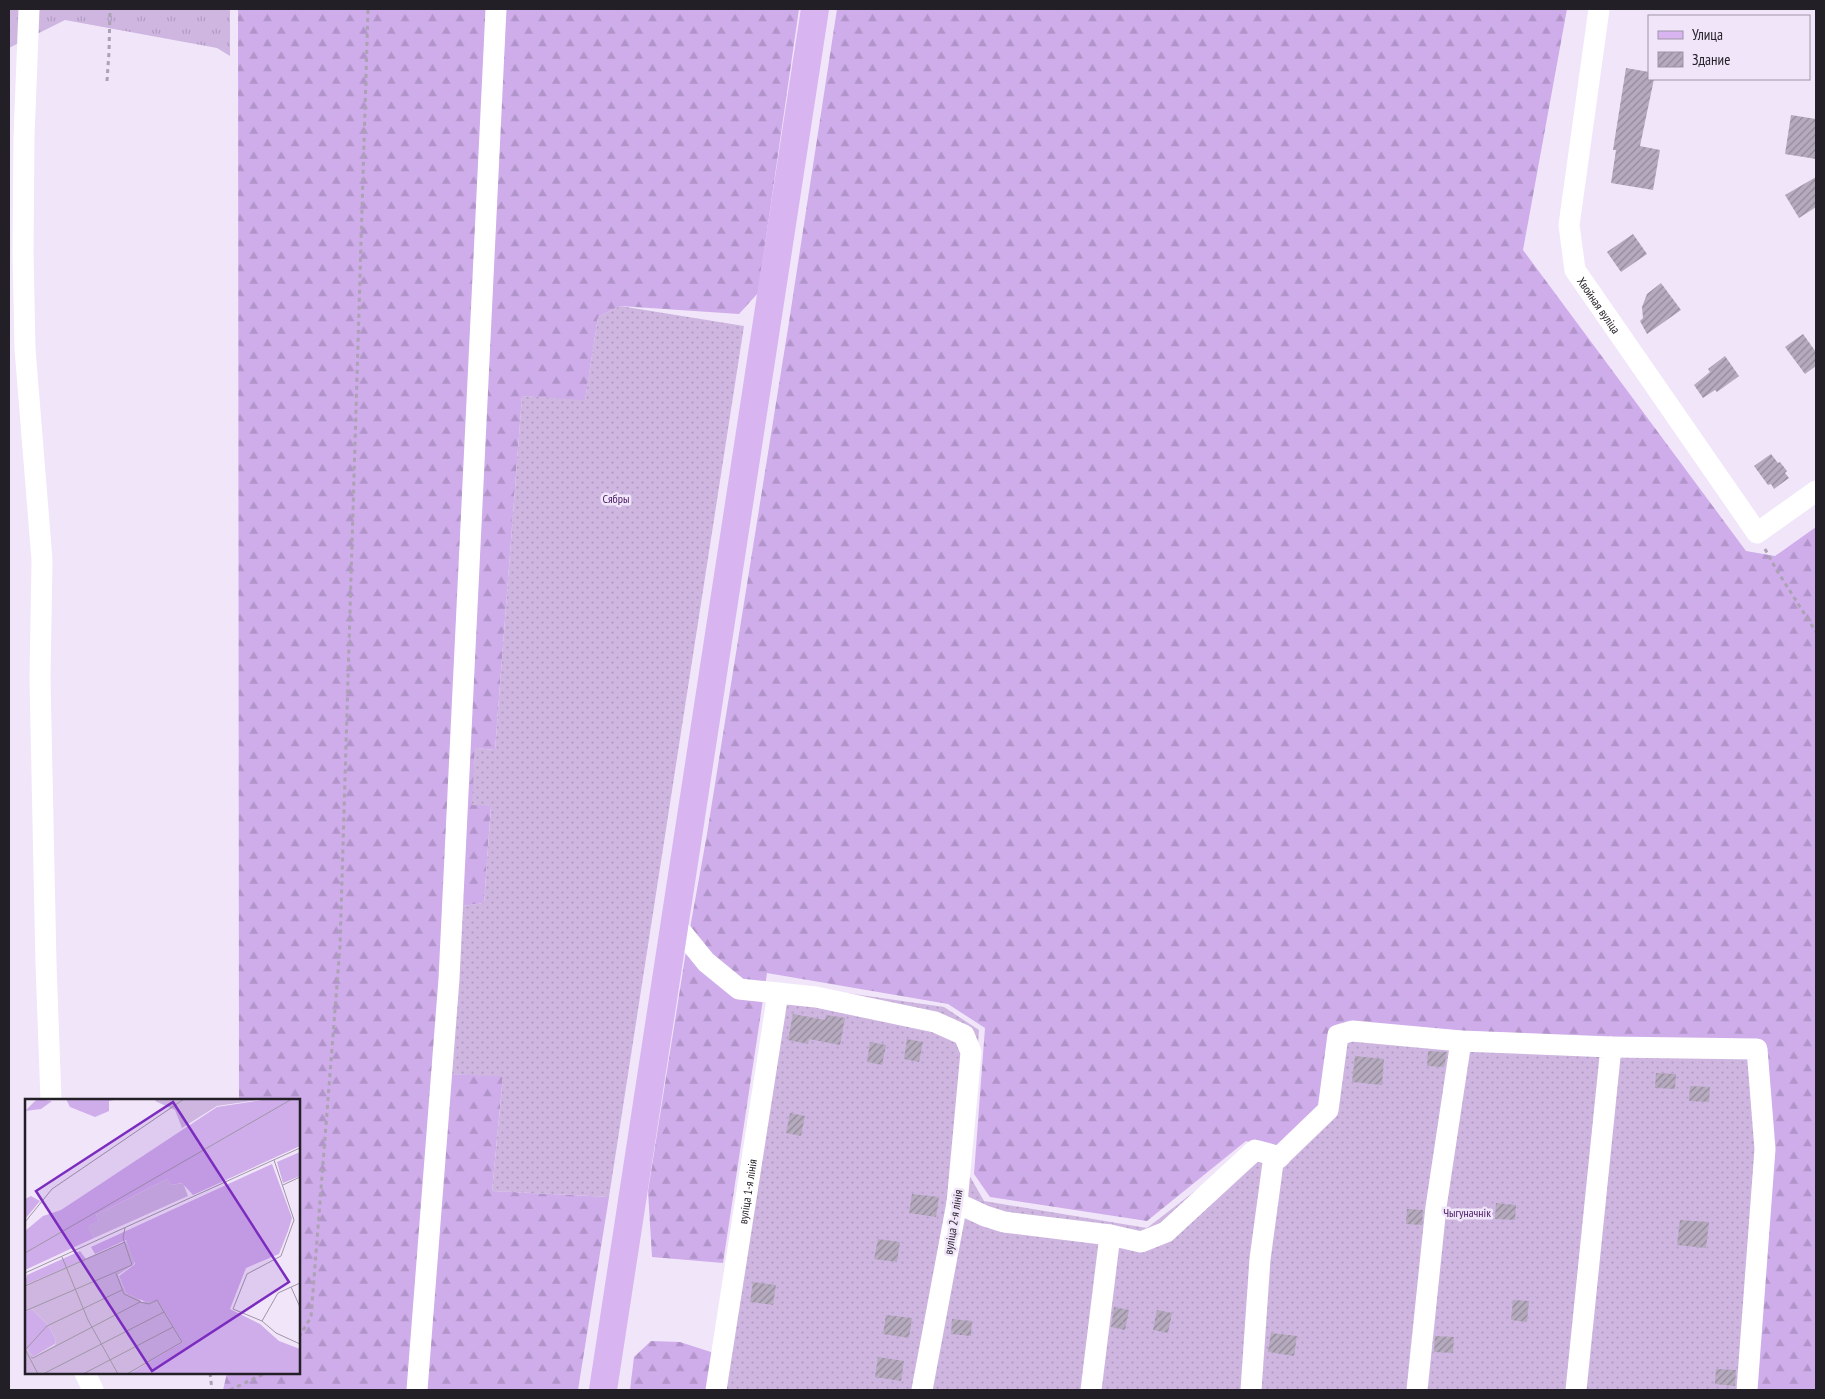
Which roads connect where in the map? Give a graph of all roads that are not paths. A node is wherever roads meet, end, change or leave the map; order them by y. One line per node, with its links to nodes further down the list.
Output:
1 (29, 9): 10 (street)
2 (496, 9): 16 (street)
3 (815, 9): 6 (main road)
4 (1599, 9): 5 (street, Хвойная вуліца)
5 (1816, 491)
6 (676, 925): 7 (street); 17 (main road)
7 (778, 993): 12 (street, вуліца 2-я лінія); 18 (street, вуліца 1-я лінія)
8 (1461, 1041): 9 (street); 11 (street); 22 (street)
9 (1611, 1047): 23 (street); 24 (street)
10 (51, 1099)
11 (1280, 1157): 13 (street); 21 (street)
12 (957, 1203): 13 (street); 19 (street, вуліца 2-я лінія)
13 (1110, 1235): 20 (street)
14 (86, 1374): 15 (street)
15 (94, 1390)
16 (417, 1390)
17 (603, 1390)
18 (716, 1390)
19 (922, 1390)
20 (1091, 1390)
21 (1251, 1390)
22 (1417, 1390)
23 (1576, 1390)
24 (1747, 1390)

